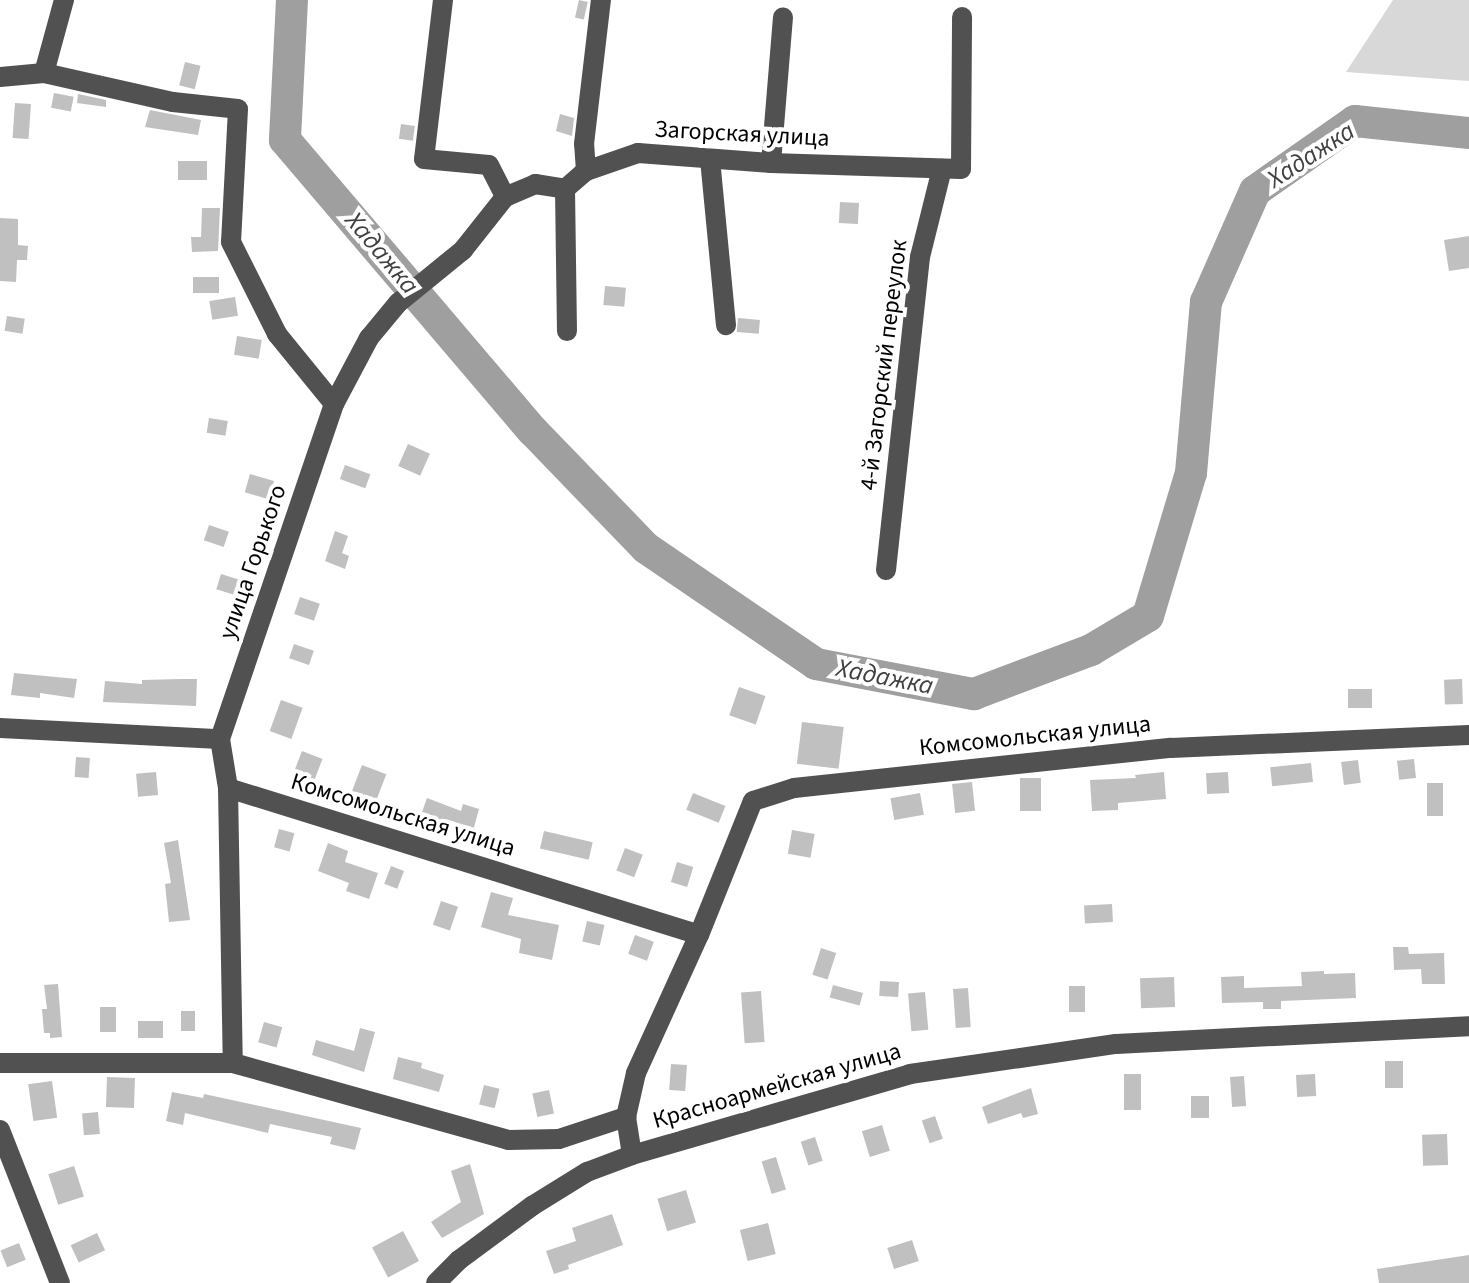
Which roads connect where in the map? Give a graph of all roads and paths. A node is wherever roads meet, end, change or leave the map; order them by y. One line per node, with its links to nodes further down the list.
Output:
1 (64, 0): 6 (street)
2 (443, 0): 13 (street)
3 (601, 0): 11 (street)
4 (783, 17): 9 (street)
5 (962, 17): 10 (street, 4-й Загорский переулок)
6 (44, 73): 7 (street); 16 (street)
7 (0, 77)
8 (710, 159): 9 (street, Загорская улица); 11 (street, Загорская улица); 14 (street)
9 (771, 163): 10 (street, Загорская улица)
10 (951, 169): 17 (street, 4-й Загорский переулок)
11 (586, 171): 12 (street, Загорская улица)
12 (565, 189): 13 (street); 15 (street)
13 (505, 197): 16 (street, улица Горького)
14 (726, 325)
15 (567, 331)
16 (334, 404): 20 (street, улица Горького)
17 (886, 570)
18 (0, 728): 20 (street)
19 (1469, 735): 22 (street, Комсомольская улица)
20 (220, 739): 21 (street, улица Горького)
21 (228, 788): 22 (street, Комсомольская улица); 25 (street, улица Горького)
22 (699, 935): 26 (street, Комсомольская улица)
23 (1469, 1026): 28 (street, Красноармейская улица)
24 (0, 1063): 25 (street, Красноармейская улица)
25 (233, 1063): 26 (street, Красноармейская улица)
26 (626, 1117): 28 (street, Красноармейская улица)
27 (0, 1130): 29 (street)
28 (632, 1155): 30 (street)
29 (60, 1283)
30 (436, 1283)

